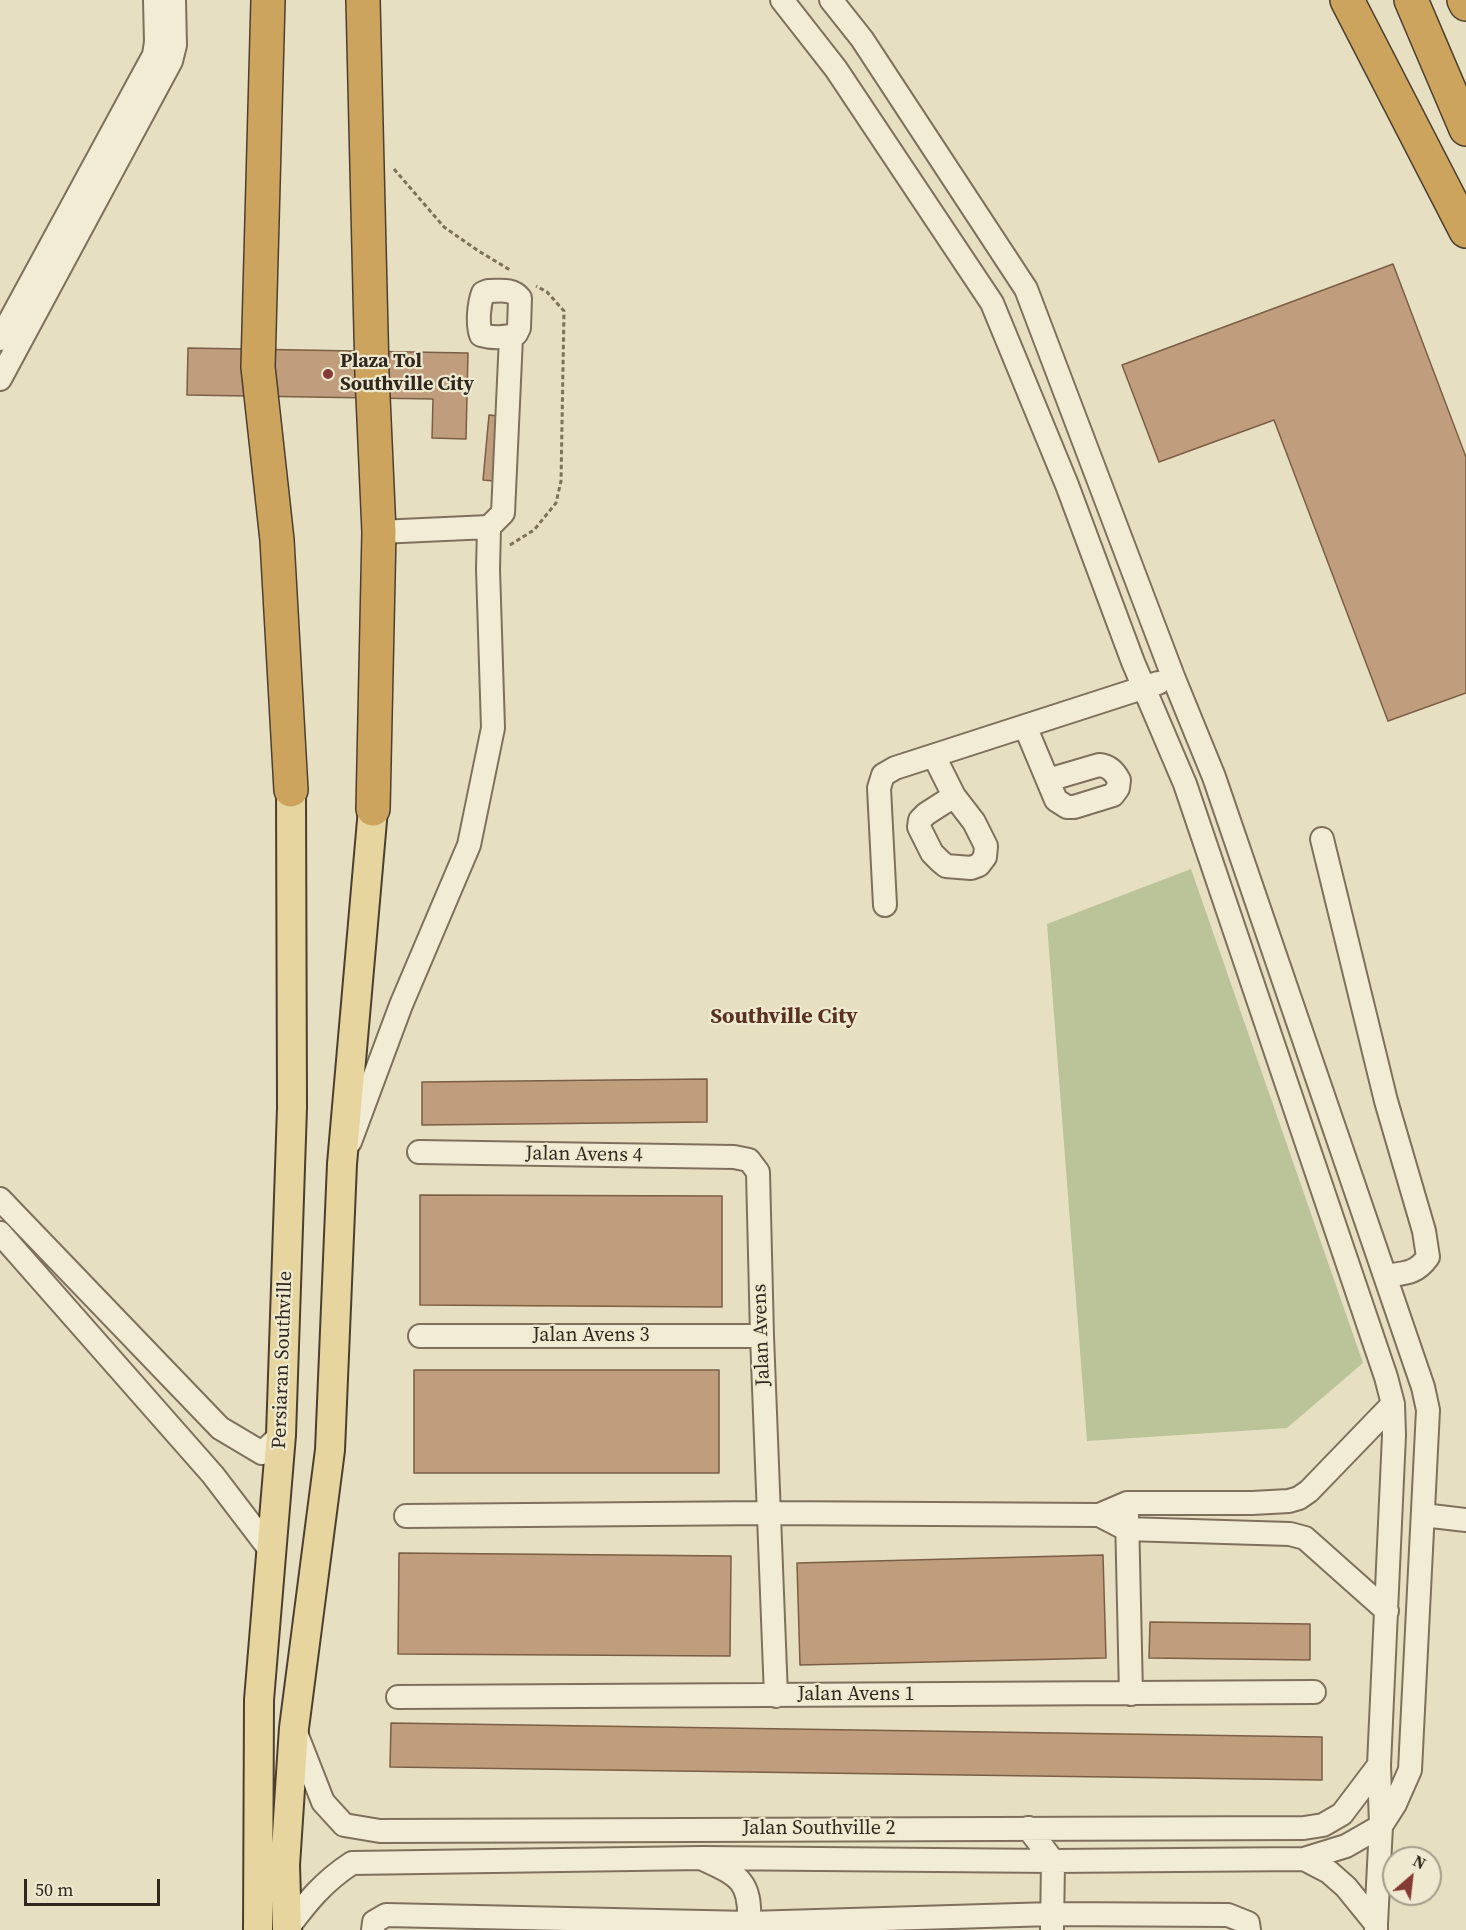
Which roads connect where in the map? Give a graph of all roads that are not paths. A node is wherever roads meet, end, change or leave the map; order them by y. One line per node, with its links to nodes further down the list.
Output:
1 (155, 0): 16 (street)
2 (174, 0): 17 (street)
3 (268, 0): 25 (highway)
4 (363, 0): 19 (highway)
5 (782, 0): 14 (street)
6 (831, 0): 13 (street)
7 (1347, 0): 12 (highway)
8 (1411, 0): 11 (highway)
9 (1464, 0): 10 (highway)
10 (1466, 4)
11 (1466, 129)
12 (1466, 231)
13 (1026, 289): 14 (street); 20 (street)
14 (992, 303): 21 (street)
15 (511, 337): 18 (street)
16 (0, 339)
17 (0, 379)
18 (489, 527): 19 (street); 32 (street)
19 (379, 532): 27 (highway)
20 (1174, 679): 21 (street); 35 (street)
21 (1143, 687): 22 (street); 38 (street)
22 (1025, 726): 23 (street); 24 (street)
23 (934, 756): 26 (street); 29 (street)
24 (1048, 780)
25 (291, 790): 39 (main road, Persiaran Southville)
26 (954, 796)
27 (373, 809): 32 (main road)
28 (1322, 839): 35 (street)
29 (885, 905)
30 (419, 1152): 31 (street, Jalan Avens 4)
31 (749, 1160): 37 (street, Jalan Avens)
32 (342, 1164): 57 (main road)
33 (0, 1199): 39 (street)
34 (0, 1233): 51 (street)
35 (1385, 1276): 45 (street)
36 (420, 1336): 37 (street, Jalan Avens 3)
37 (762, 1336): 43 (street, Jalan Avens)
38 (1393, 1404): 42 (street); 52 (street)
39 (281, 1435): 51 (main road, Persiaran Southville)
40 (1186, 1502): 41 (street); 42 (street); 49 (street)
41 (1127, 1503): 44 (street); 48 (street)
42 (1252, 1503): 50 (street)
43 (768, 1513): 44 (street); 46 (street); 55 (street, Jalan Avens)
44 (1099, 1515): 48 (street)
45 (1423, 1515): 47 (street); 59 (street)
46 (406, 1516)
47 (1466, 1520)
48 (1126, 1529): 49 (street); 54 (street)
49 (1187, 1532): 50 (street)
50 (1254, 1533): 52 (street)
51 (271, 1551): 67 (main road, Persiaran Southville)
52 (1387, 1611): 58 (street)
53 (1314, 1692): 54 (street, Jalan Avens 1)
54 (1131, 1694): 55 (street, Jalan Avens 1)
55 (776, 1696): 56 (street, Jalan Avens 1)
56 (398, 1697)
57 (294, 1728): 60 (street, Jalan Southville 2); 68 (main road)
58 (1379, 1765): 59 (street); 60 (street, Jalan Southville 2)
59 (1381, 1826): 62 (street); 66 (street)
60 (1028, 1828): 63 (street)
61 (702, 1858): 63 (street, Jalan Southville 2); 65 (street); 68 (street, Jalan Southville 2)
62 (1304, 1859): 63 (street, Jalan Southville 2); 66 (street)
63 (1053, 1861): 64 (street)
64 (1052, 1922): 65 (street); 70 (street)
65 (742, 1925): 69 (street)
66 (1376, 1927)
67 (258, 1930)
68 (287, 1930)
69 (373, 1930)
70 (1249, 1930)

